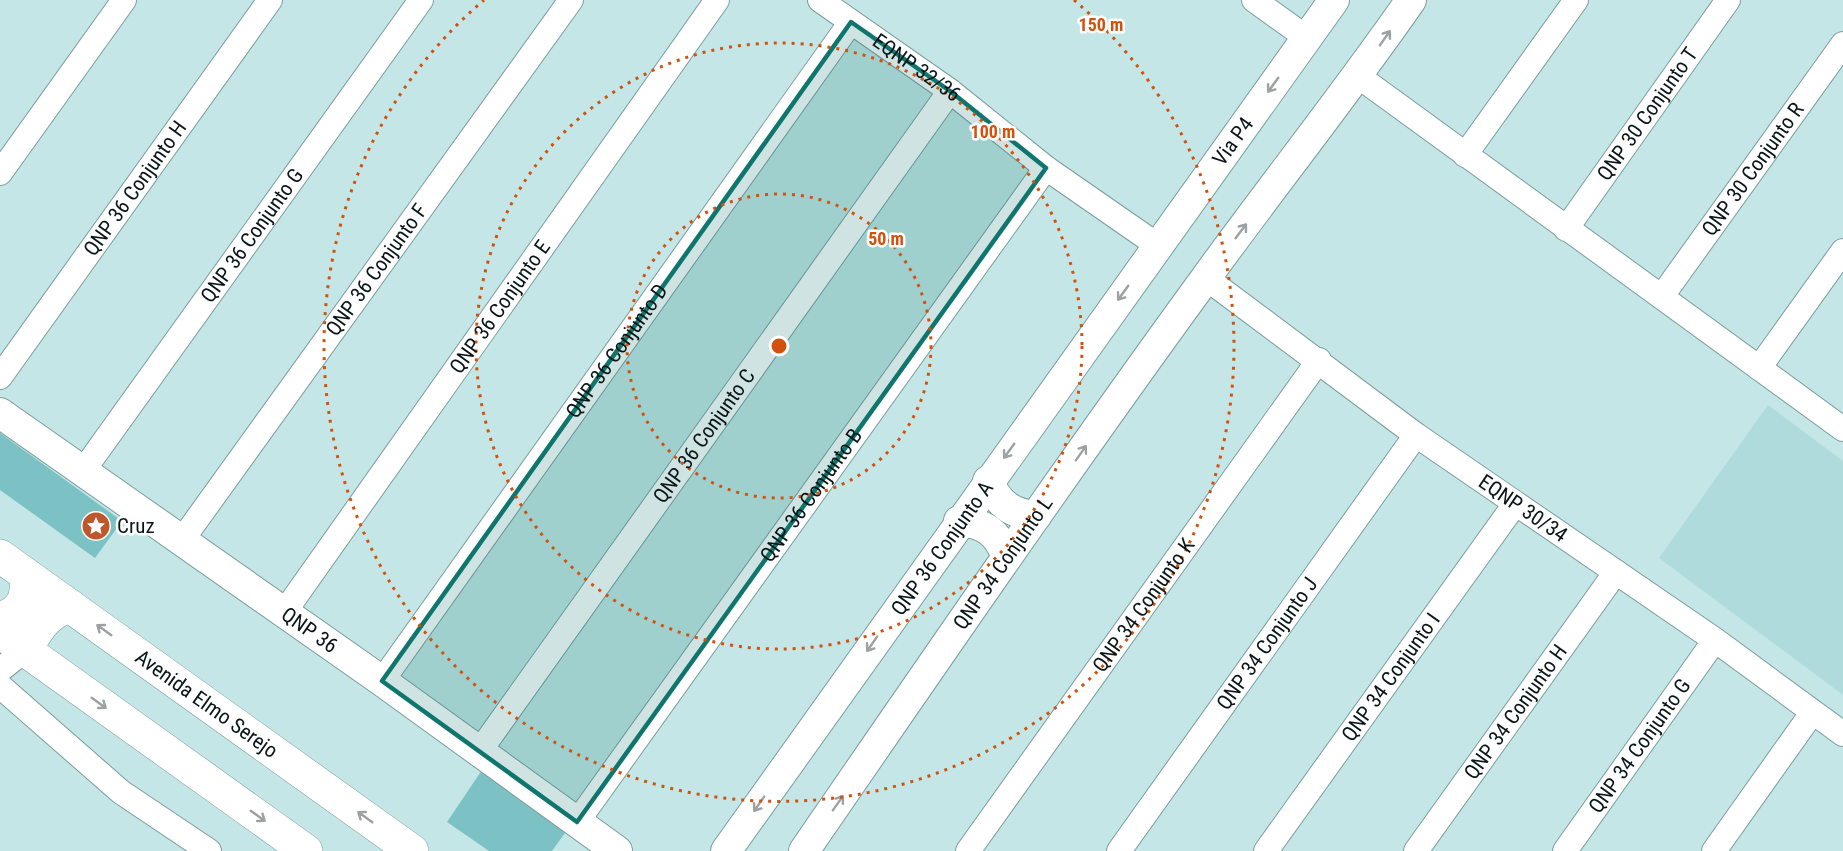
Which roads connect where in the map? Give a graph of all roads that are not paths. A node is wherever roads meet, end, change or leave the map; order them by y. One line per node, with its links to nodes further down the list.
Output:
1 (124, 0): 19 (street)
2 (270, 0): 27 (street, QNP 36 Conjunto H)
3 (422, 0): 31 (street, QNP 36 Conjunto G)
4 (571, 0): 36 (street, QNP 36 Conjunto F)
5 (717, 0): 42 (street, QNP 36 Conjunto E)
6 (820, 0): 12 (street, EQNP 32/36)
7 (1254, 0): 13 (street)
8 (1334, 0): 13 (street, Via P4)
9 (1411, 0): 15 (street, one-way to 9)
10 (1576, 0): 17 (street)
11 (1728, 0): 20 (street, QNP 30 Conjunto T)
12 (851, 22): 16 (street, EQNP 32/36); 47 (street, QNP 36 Conjunto D)
13 (1307, 38): 21 (street, Via P4, one-way to 21)
14 (1843, 44): 24 (street, QNP 30 Conjunto R)
15 (1358, 76): 17 (street); 23 (street, one-way to 15)
16 (950, 91): 18 (street, EQNP 32/36); 51 (street, QNP 36 Conjunto C)
17 (1465, 155): 20 (street)
18 (1046, 168): 21 (street, EQNP 32/36); 52 (street, QNP 36 Conjunto B)
19 (0, 173)
20 (1566, 229): 24 (street)
21 (1157, 245): 32 (street, QNP 36 Conjunto A, one-way to 32)
22 (1843, 251): 26 (street)
23 (1206, 278): 25 (street, EQNP 30/34); 34 (street, QNP 34 Conjunto L, one-way to 23)
24 (1662, 296): 26 (street)
25 (1319, 360): 30 (street, EQNP 30/34); 59 (street, QNP 34 Conjunto K)
26 (1759, 368): 29 (street)
27 (0, 377)
28 (0, 412): 31 (street, QNP 36)
29 (1843, 429)
30 (1416, 435): 33 (street, EQNP 30/34); 60 (street, QNP 34 Conjunto J)
31 (83, 471): 36 (street, QNP 36)
32 (988, 481): 34 (street); 35 (street, QNP 36 Conjunto A)
33 (1515, 504): 39 (street, EQNP 30/34); 61 (street, QNP 34 Conjunto I)
34 (1036, 516): 38 (street, QNP 34 Conjunto L)
35 (959, 521): 38 (street); 57 (street, QNP 36 Conjunto A, one-way to 57)
36 (182, 540): 42 (street, QNP 36)
37 (0, 556): 40 (main road, Avenida Elmo Serejo)
38 (1007, 557): 58 (street, QNP 34 Conjunto L, one-way to 38)
39 (1616, 573): 44 (street, EQNP 30/34); 62 (street, QNP 34 Conjunto H)
40 (26, 575): 41 (main road, Avenida Elmo Serejo); 43 (main road)
41 (70, 606): 45 (main road); 55 (main road, Avenida Elmo Serejo, one-way to 41)
42 (283, 614): 47 (street, QNP 36)
43 (0, 619)
44 (1715, 640): 49 (street, EQNP 30/34); 63 (street, QNP 34 Conjunto G)
45 (13, 641): 46 (street); 54 (main road, one-way to 54)
46 (0, 670)
47 (382, 681): 51 (street, QNP 36)
48 (0, 686): 53 (street)
49 (1812, 713): 50 (street, EQNP 30/34); 64 (street)
50 (1843, 734)
51 (479, 752): 52 (street, QNP 36)
52 (577, 822): 56 (street, QNP 36)
53 (209, 851)
54 (306, 851)
55 (412, 851)
56 (617, 851)
57 (726, 851)
58 (804, 851)
59 (968, 851)
60 (1119, 851)
61 (1266, 851)
62 (1416, 851)
63 (1565, 851)
64 (1714, 851)

